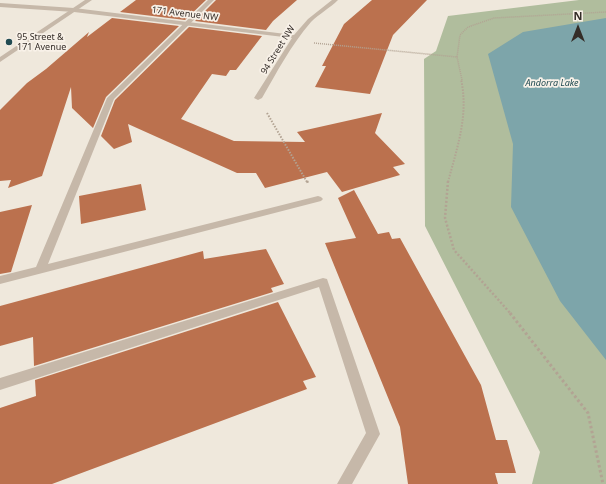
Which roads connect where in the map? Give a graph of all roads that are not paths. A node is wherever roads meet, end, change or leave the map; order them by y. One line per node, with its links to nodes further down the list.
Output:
1 (89, 0): 5 (street)
2 (211, 0): 6 (street)
3 (335, 0): 7 (street, 94 Street NW)
4 (0, 5): 5 (street, 171 Avenue NW)
5 (74, 10): 6 (street, 171 Avenue NW); 8 (street)
6 (186, 23): 7 (street, 171 Avenue NW); 11 (street)
7 (295, 37): 9 (street, 94 Street NW)
8 (2, 57)
9 (258, 98)
10 (318, 199): 11 (street)
11 (40, 270): 12 (street)
12 (0, 280)
13 (0, 384): 14 (street)
14 (344, 484)

